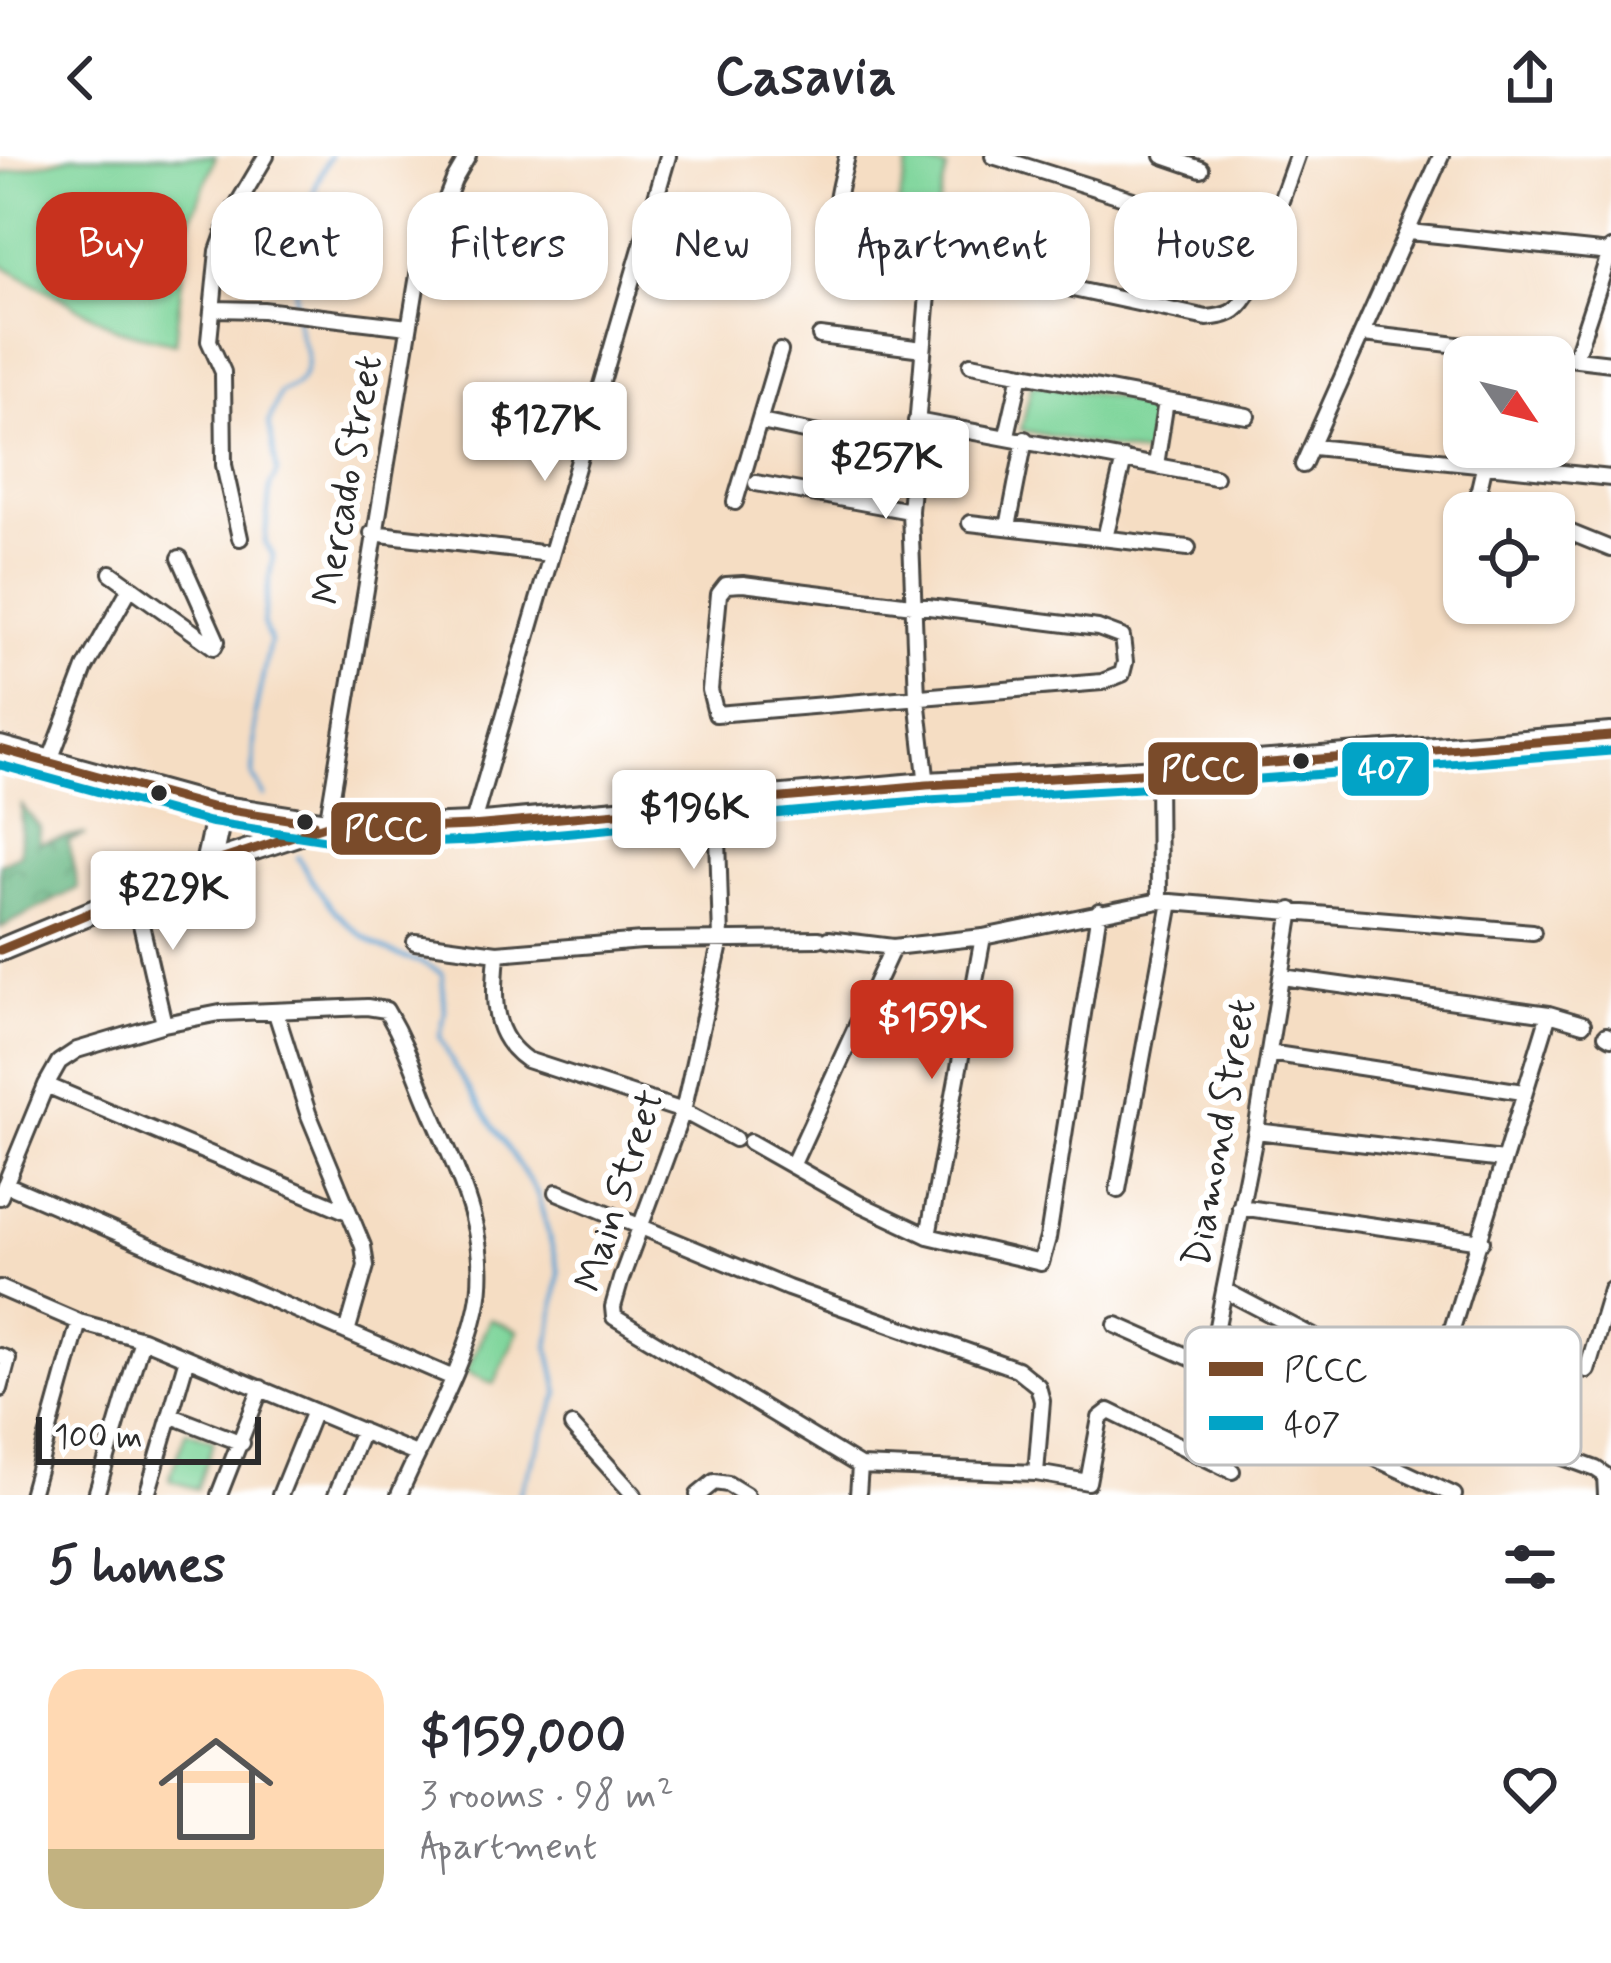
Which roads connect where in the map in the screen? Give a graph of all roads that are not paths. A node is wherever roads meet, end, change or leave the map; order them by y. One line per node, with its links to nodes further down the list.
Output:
1 (266, 156): 18 (street)
2 (468, 156): 19 (street, Mercado Street)
3 (668, 156): 55 (street)
4 (847, 156): 10 (street)
5 (993, 156): 12 (street)
6 (1162, 156): 9 (street)
7 (1297, 156): 11 (street)
8 (1441, 156): 13 (street)
9 (1202, 169)
10 (841, 192)
11 (1284, 192)
12 (1114, 194)
13 (1409, 232): 14 (street); 20 (street)
14 (1610, 251): 25 (street)
15 (927, 300): 23 (street)
16 (1124, 300): 17 (street)
17 (1242, 300)
18 (213, 309): 19 (street); 51 (street)
19 (408, 327): 49 (street, Mercado Street)
20 (1364, 334): 22 (street); 35 (street)
21 (820, 336): 23 (street)
22 (1443, 343)
23 (923, 349): 31 (street)
24 (780, 351): 32 (street)
25 (1575, 358): 26 (street)
26 (1611, 363)
27 (971, 364): 28 (street)
28 (1021, 374): 29 (street); 33 (street)
29 (1166, 401): 30 (street); 39 (street)
30 (1247, 416)
31 (916, 421): 33 (street); 36 (street)
32 (760, 422): 36 (street); 45 (street)
33 (1007, 435): 34 (street)
34 (1025, 439): 37 (street); 48 (street)
35 (1314, 447): 38 (street); 40 (street)
36 (914, 454): 46 (street)
37 (1124, 458): 39 (street); 52 (street)
38 (1443, 459)
39 (1156, 465): 42 (street)
40 (1303, 465)
41 (1526, 468): 43 (street)
42 (1214, 477)
43 (1611, 478)
44 (756, 483): 46 (street)
45 (735, 502)
46 (910, 511): 59 (street)
47 (970, 523): 48 (street)
48 (1007, 527): 52 (street)
49 (372, 533): 55 (street); 68 (street, Mercado Street)
50 (1575, 535): 54 (street)
51 (240, 538)
52 (1105, 538): 53 (street)
53 (1188, 548)
54 (1611, 550)
55 (550, 554): 69 (street)
56 (179, 558): 58 (street)
57 (111, 573): 58 (street)
58 (130, 588): 63 (street)
59 (914, 606): 60 (street); 60 (street); 60 (street)
60 (917, 698): 65 (street)
61 (1611, 736): 64 (highway)
62 (0, 749): 63 (highway)
63 (49, 763): 67 (highway)
64 (1158, 772): 65 (highway); 72 (street)
65 (926, 785): 66 (highway)
66 (717, 802): 69 (highway); 77 (street, Main Street)
67 (211, 807): 68 (highway); 70 (highway)
68 (327, 825): 69 (highway); 70 (main road)
69 (472, 826)
70 (208, 864): 71 (main road)
71 (134, 894): 80 (main road); 85 (street)
72 (1165, 901): 73 (street); 74 (street); 94 (street)
73 (1292, 910): 75 (street); 82 (street, Diamond Street)
74 (1099, 911): 76 (street); 100 (street)
75 (1533, 932)
76 (983, 938): 79 (street); 100 (street)
77 (721, 940): 79 (street); 81 (street); 90 (street, Main Street)
78 (415, 942): 81 (street)
79 (892, 947): 93 (street)
80 (0, 950)
81 (497, 953): 90 (street)
82 (1282, 976): 84 (street); 87 (street, Diamond Street)
83 (276, 1013): 85 (street); 98 (street); 117 (street)
84 (1549, 1014): 86 (street); 89 (street)
85 (164, 1024): 88 (street)
86 (1583, 1024)
87 (1269, 1053): 89 (street); 91 (street, Diamond Street)
88 (46, 1085): 95 (street); 98 (street)
89 (1523, 1092): 92 (street)
90 (683, 1111): 93 (street); 99 (street, Main Street)
91 (1256, 1131): 92 (street); 97 (street, Diamond Street)
92 (1503, 1160): 101 (street)
93 (792, 1166): 100 (street)
94 (1118, 1190)
95 (3, 1191): 111 (street)
96 (556, 1192): 99 (street)
97 (1240, 1207): 101 (street); 104 (street, Diamond Street)
98 (347, 1211): 111 (street)
99 (643, 1229): 130 (street, Main Street); 132 (street)
100 (928, 1236)
101 (1482, 1241): 110 (street)
102 (0, 1288): 106 (street)
103 (1611, 1290): 105 (street)
104 (1226, 1291): 108 (street, Diamond Street); 109 (street)
105 (1608, 1317): 116 (street)
106 (79, 1322): 112 (street); 135 (street)
107 (1116, 1325): 113 (street)
108 (1218, 1327)
109 (1295, 1327)
110 (1453, 1327)
111 (347, 1332): 117 (street)
112 (142, 1339): 115 (street); 136 (street)
113 (1185, 1355)
114 (0, 1356): 119 (street)
115 (187, 1358): 118 (street); 121 (street)
116 (1587, 1370)
117 (451, 1377): 126 (street)
118 (261, 1388): 120 (street); 124 (street)
119 (0, 1389)
120 (314, 1411): 123 (street); 139 (street)
121 (172, 1416): 124 (street); 137 (street)
122 (572, 1426): 134 (street)
123 (362, 1430): 126 (street); 140 (street)
124 (242, 1443): 138 (street)
125 (1185, 1448): 133 (street)
126 (416, 1454): 141 (street)
127 (1581, 1464): 146 (street)
128 (1220, 1465): 131 (street)
129 (1390, 1465): 145 (street)
130 (860, 1466): 132 (street); 144 (street)
131 (1232, 1471)
132 (1036, 1473): 133 (street)
133 (1088, 1488)
134 (627, 1493)
135 (31, 1495)
136 (96, 1495)
137 (147, 1495)
138 (219, 1495)
139 (280, 1495)
140 (336, 1495)
141 (399, 1495)
142 (698, 1495): 143 (street)
143 (746, 1495)
144 (858, 1495)
145 (1454, 1495)
146 (1606, 1495)

